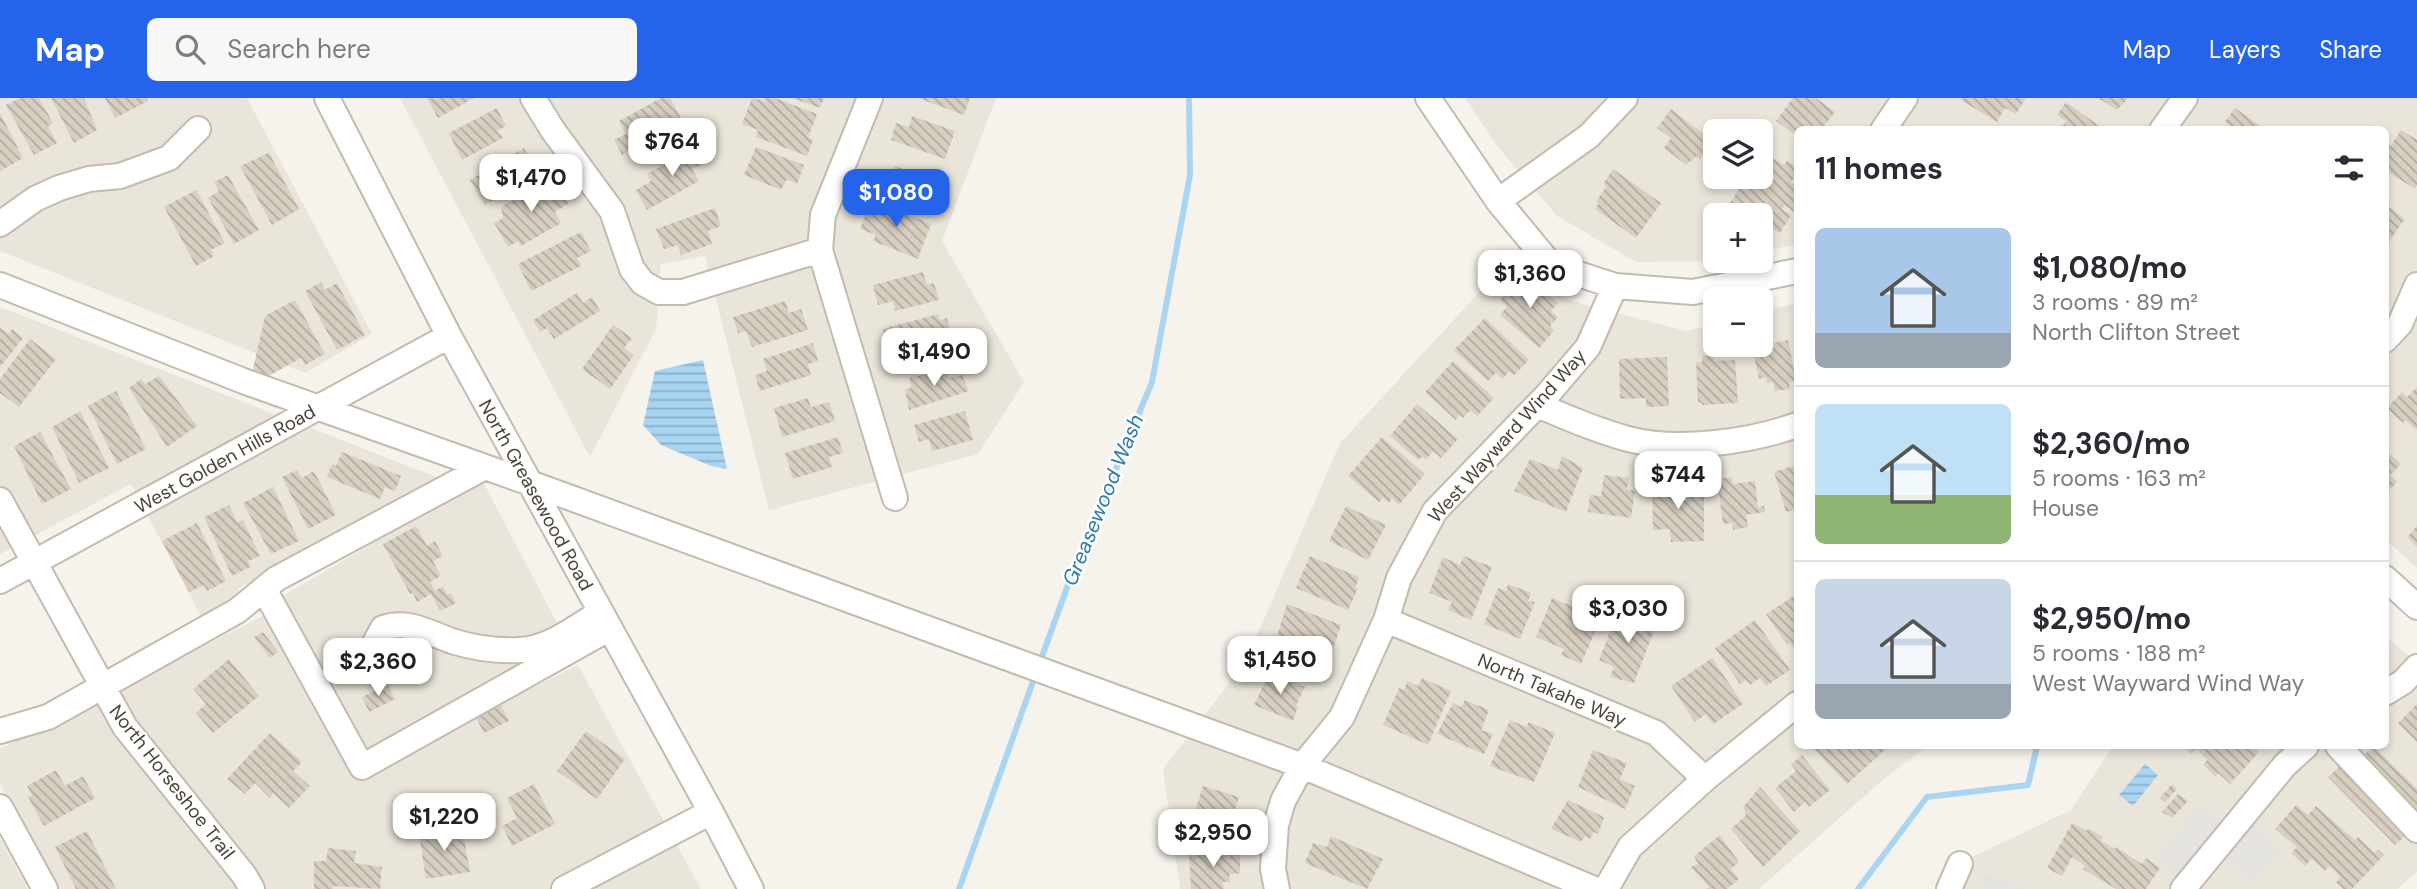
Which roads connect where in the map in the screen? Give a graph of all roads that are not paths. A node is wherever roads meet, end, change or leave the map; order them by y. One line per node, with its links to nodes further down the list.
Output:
1 (327, 98): 18 (street, North Greasewood Road)
2 (533, 98): 13 (street)
3 (870, 98): 13 (street)
4 (1428, 98): 11 (street)
5 (1625, 98): 11 (street)
6 (1905, 98): 8 (street)
7 (2185, 98): 9 (street)
8 (1886, 126)
9 (2165, 126)
10 (198, 129): 12 (street)
11 (1498, 201): 17 (street)
12 (0, 224)
13 (820, 250): 25 (street)
14 (1794, 272): 17 (street)
15 (0, 285): 21 (street)
16 (2417, 285): 19 (street)
17 (1615, 286): 20 (street, West Wayward Wind Way)
18 (449, 336): 21 (street, West Golden Hills Road); 24 (street, North Greasewood Road)
19 (2389, 336)
20 (1538, 405): 22 (street); 33 (street, West Wayward Wind Way)
21 (317, 408): 23 (street); 27 (street, West Golden Hills Road)
22 (1794, 426)
23 (485, 467): 24 (street); 30 (street)
24 (530, 483): 32 (street, North Greasewood Road); 42 (street)
25 (895, 498)
26 (0, 500): 27 (street, North Horseshoe Trail)
27 (33, 564): 28 (street, West Golden Hills Road); 36 (street, North Horseshoe Trail)
28 (0, 581)
29 (2389, 582): 31 (street)
30 (264, 589): 32 (street); 36 (street)
31 (2417, 607)
32 (605, 620): 34 (street); 45 (street, North Greasewood Road)
33 (1386, 620): 42 (street, West Wayward Wind Way); 43 (street, North Takahe Way)
34 (372, 650)
35 (2417, 667): 37 (street)
36 (102, 687): 39 (street); 49 (street, North Horseshoe Trail)
37 (2389, 691)
38 (1794, 706): 43 (street)
39 (0, 732)
40 (2303, 749): 56 (street)
41 (2341, 749): 46 (street)
42 (1303, 765): 52 (street, West Wayward Wind Way); 53 (street)
43 (1705, 779): 54 (street)
44 (0, 807): 48 (street)
45 (711, 812): 50 (street); 51 (street, North Greasewood Road)
46 (2417, 830)
47 (1960, 864): 55 (street)
48 (45, 889)
49 (252, 889)
50 (564, 889)
51 (751, 889)
52 (1277, 889)
53 (1594, 889)
54 (1606, 889)
55 (1949, 889)
56 (2183, 889)

